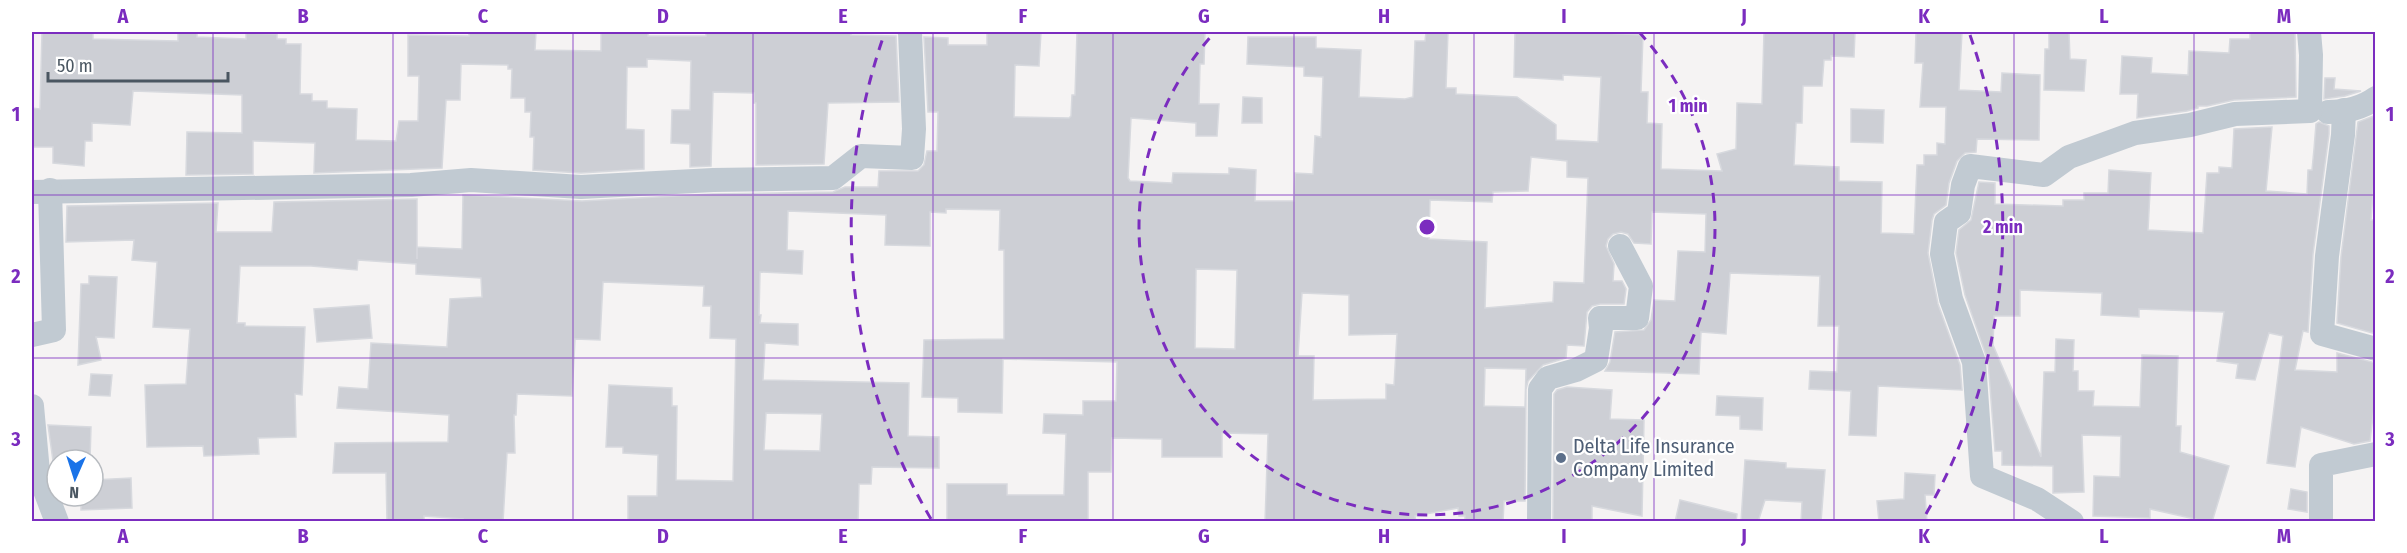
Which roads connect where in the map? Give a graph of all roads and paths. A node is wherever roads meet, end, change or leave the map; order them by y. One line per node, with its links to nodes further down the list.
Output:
1 (910, 32): 6 (street)
2 (2308, 32): 5 (street)
3 (2376, 98): 4 (street)
4 (2344, 110): 5 (street); 9 (street)
5 (2310, 111): 14 (street)
6 (41, 191): 8 (street)
7 (1620, 246): 13 (street)
8 (32, 335)
9 (2376, 349)
10 (32, 406): 12 (street)
11 (2376, 454): 15 (street)
12 (57, 522)
13 (1539, 522)
14 (2072, 522)
15 (2321, 522)

